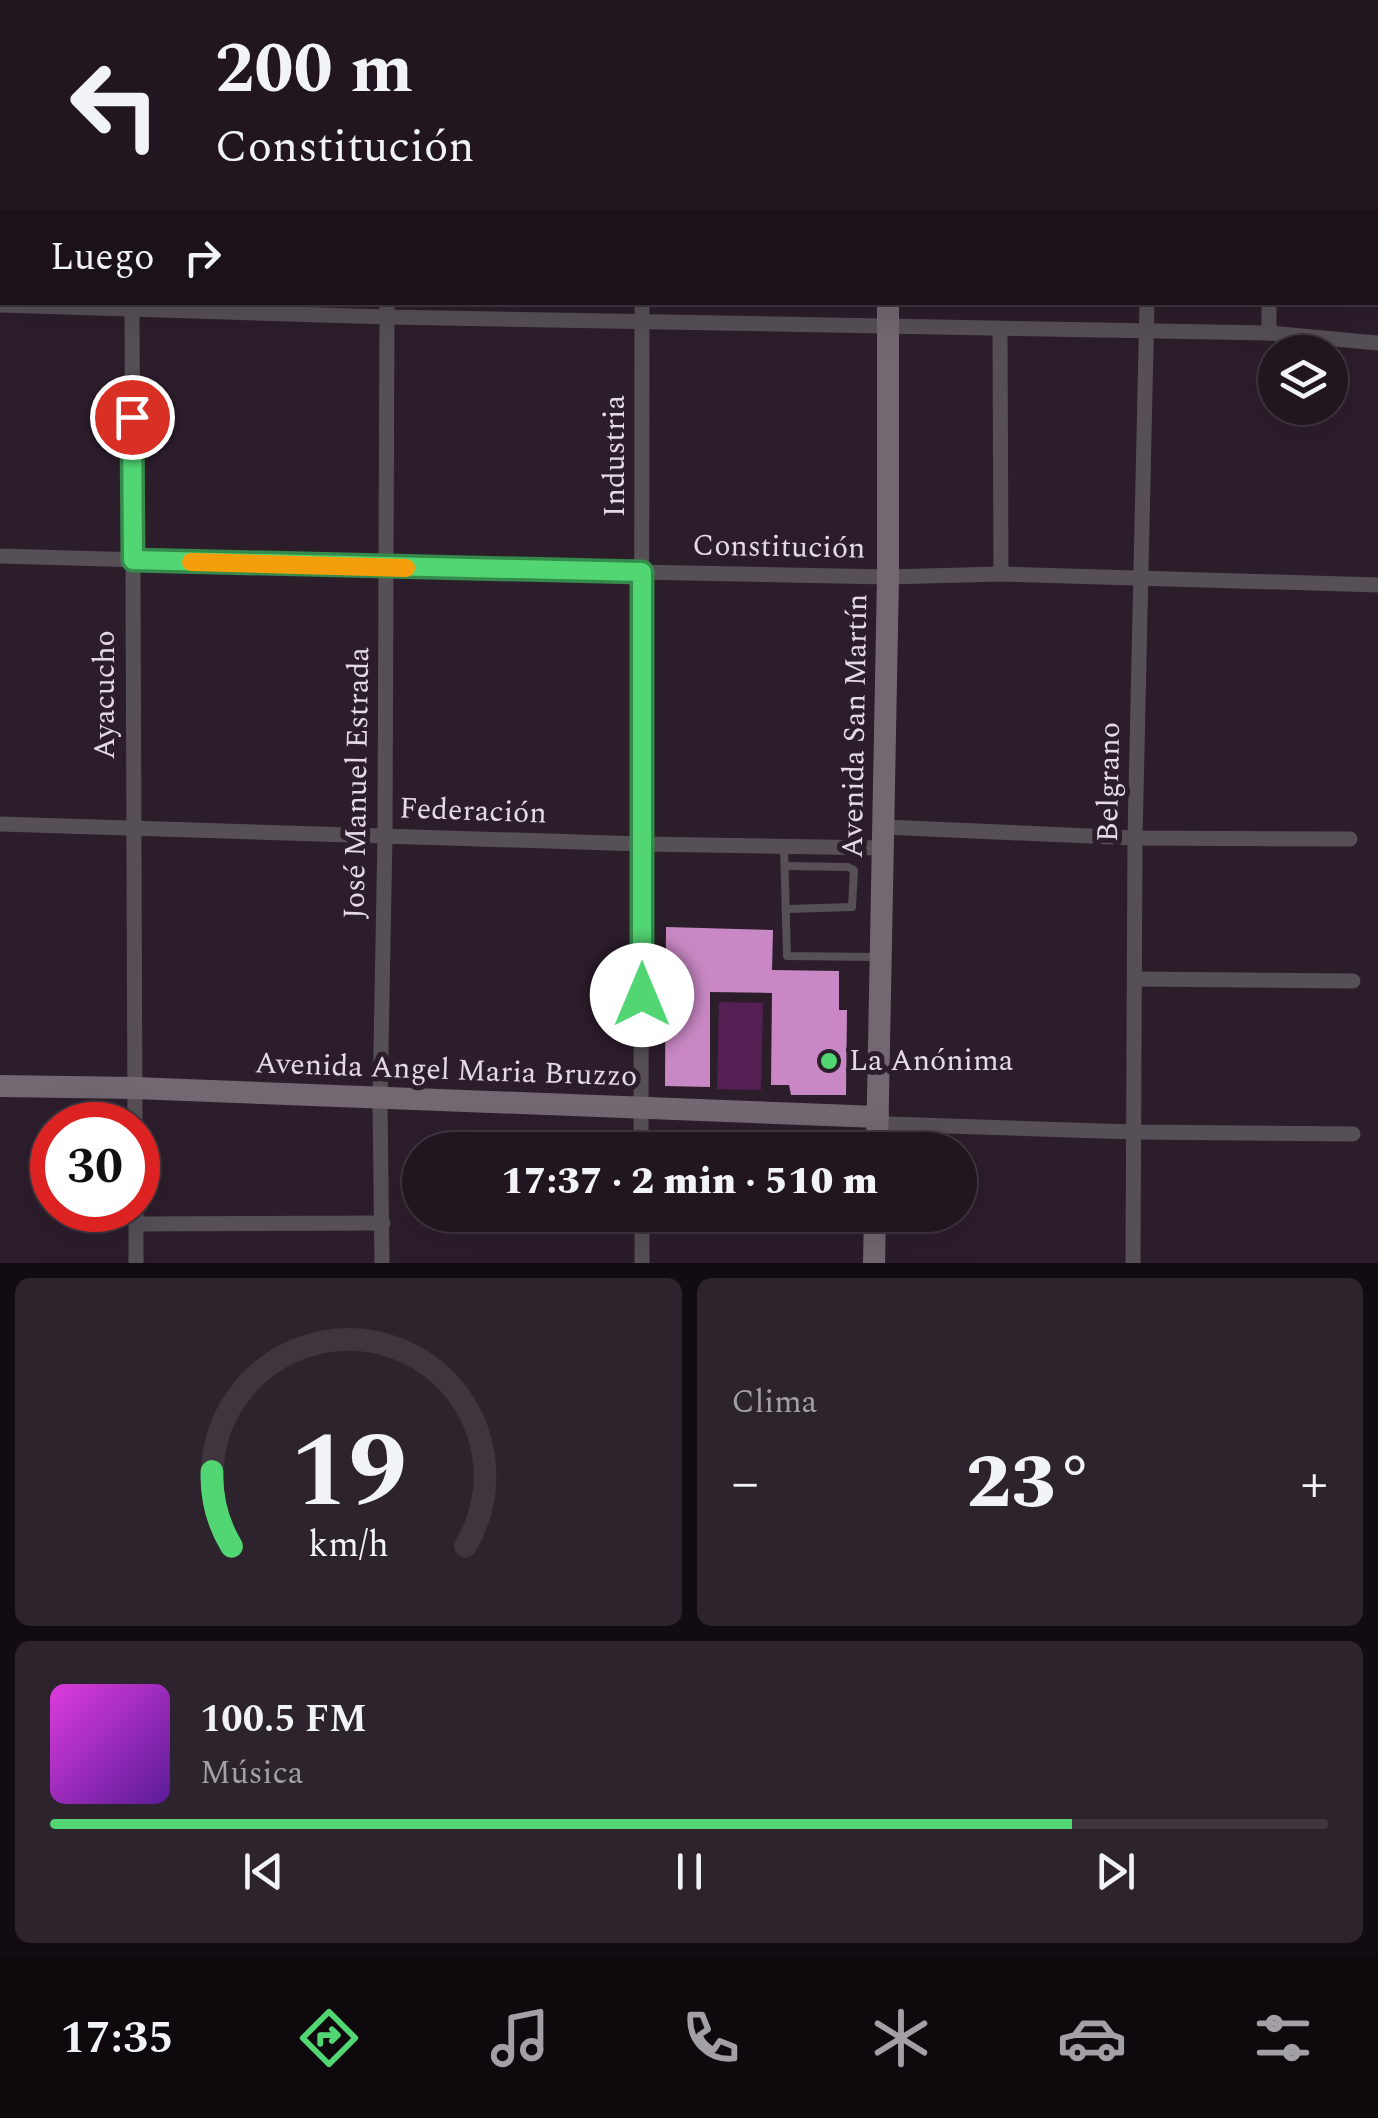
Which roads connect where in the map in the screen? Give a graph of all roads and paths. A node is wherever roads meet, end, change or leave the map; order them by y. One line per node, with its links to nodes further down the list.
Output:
1 (0, 305): 6 (street)
2 (642, 305): 8 (street, Industria)
3 (888, 305): 9 (street, Avenida San Martín)
4 (1147, 305): 11 (street, Belgrano)
5 (1269, 305): 12 (street)
6 (132, 306): 7 (street); 15 (street, Ayacucho)
7 (387, 310): 8 (street); 16 (street, José Manuel Estrada)
8 (642, 322): 9 (street); 17 (street, Industria)
9 (888, 326): 10 (street); 19 (street, Avenida San Martín)
10 (1000, 330): 11 (street); 18 (street)
11 (1147, 330): 12 (street); 20 (street, Belgrano)
12 (1269, 333): 13 (street)
13 (1378, 342)
14 (0, 556): 15 (street, Constitución)
15 (133, 560): 16 (street, Constitución); 23 (street, Ayacucho)
16 (386, 568): 17 (street, Constitución); 24 (street, José Manuel Estrada)
17 (642, 572): 19 (street, Constitución); 28 (street, Industria)
18 (1002, 574): 19 (street, Constitución); 20 (street, Constitución)
19 (888, 577): 25 (street, Avenida San Martín)
20 (1140, 580): 21 (street, Constitución); 26 (street, Belgrano)
21 (1378, 585)
22 (0, 824): 23 (street, Federación)
23 (133, 828): 24 (street, Federación); 36 (street, Ayacucho)
24 (385, 835): 28 (street, Federación); 39 (street, José Manuel Estrada)
25 (884, 837): 26 (street, Federación); 29 (street, Federación); 32 (street, Avenida San Martín)
26 (1136, 838): 27 (street, Federación); 33 (street, Belgrano)
27 (1350, 839)
28 (642, 844): 29 (street, Federación); 40 (street, Industria)
29 (784, 846): 30 (lane)
30 (785, 866): 31 (lane); 31 (lane)
31 (786, 909): 32 (lane)
32 (881, 957): 41 (street, Avenida San Martín)
33 (1134, 979): 34 (street); 43 (street, Belgrano)
34 (1353, 981)
35 (0, 1086): 36 (street, Avenida Angel Maria Bruzzo)
36 (135, 1092): 37 (street, Avenida Angel Maria Bruzzo); 38 (street, Ayacucho); 39 (street, Avenida Angel Maria Bruzzo)
37 (0, 1095)
38 (135, 1102)
39 (380, 1102): 40 (street, Avenida Angel Maria Bruzzo); 46 (street, José Manuel Estrada)
40 (641, 1113): 41 (street, Avenida Angel Maria Bruzzo); 42 (street, Industria)
41 (880, 1130): 43 (street, Avenida Angel Maria Bruzzo)
42 (642, 1132)
43 (1134, 1132): 44 (street, Avenida Angel Maria Bruzzo); 54 (street, Belgrano)
44 (1353, 1134)
45 (160, 1218): 46 (street)
46 (382, 1223): 51 (street, José Manuel Estrada)
47 (136, 1232): 50 (street)
48 (642, 1232): 52 (street)
49 (875, 1232): 53 (street)
50 (136, 1263)
51 (382, 1263)
52 (642, 1263)
53 (874, 1263)
54 (1133, 1263)

